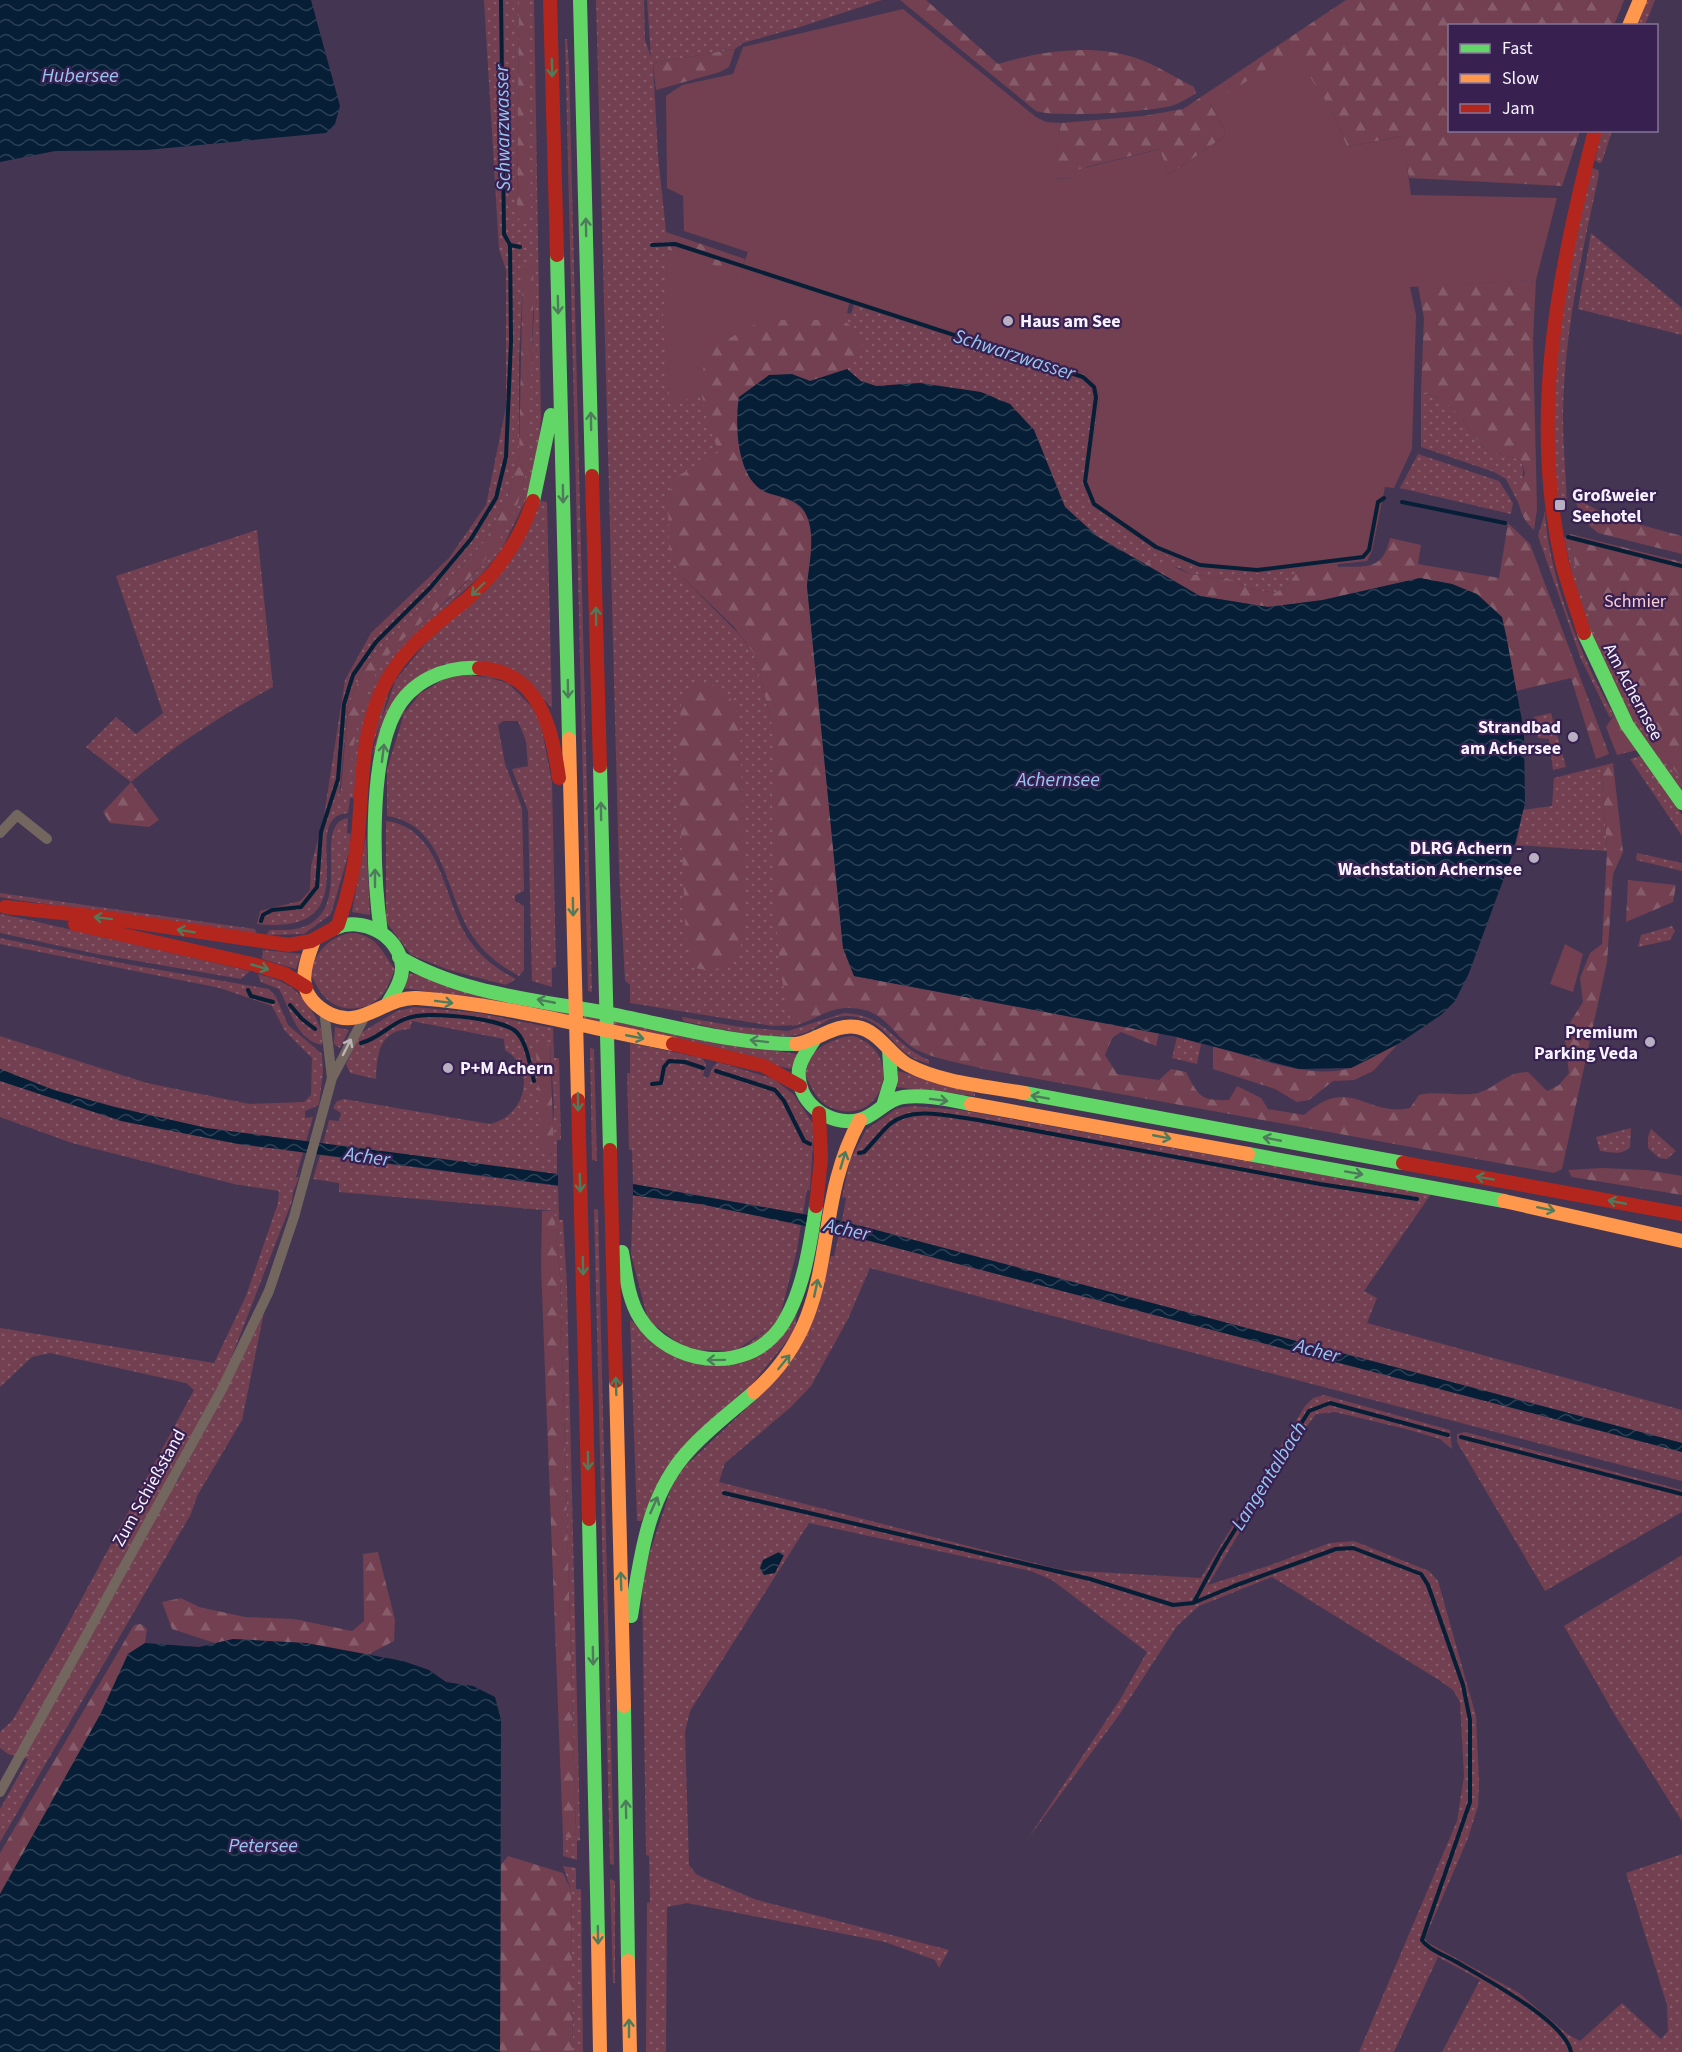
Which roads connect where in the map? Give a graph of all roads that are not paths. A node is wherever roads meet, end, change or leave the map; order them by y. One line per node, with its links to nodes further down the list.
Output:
1 (550, 0): 6 (main road, one-way to 6)
2 (580, 0): 27 (main road, one-way to 2)
3 (1640, 0): 4 (main road)
4 (1630, 24)
5 (1594, 132): 7 (main road, Am Achernsee)
6 (559, 352): 10 (main road, one-way to 10); 12 (main road, one-way to 12)
7 (1682, 803)
8 (0, 833): 9 (street)
9 (47, 838)
10 (572, 849): 13 (main road, one-way to 10); 32 (main road, one-way to 32)
11 (2, 906): 14 (main road, one-way to 11); 16 (main road, one-way to 16)
12 (338, 925): 13 (main road); 14 (main road)
13 (381, 933): 15 (main road)
14 (314, 940): 16 (main road)
15 (399, 957): 17 (main road); 20 (main road, one-way to 15)
16 (306, 987): 18 (main road)
17 (387, 1005): 19 (main road); 23 (main road, one-way to 23)
18 (324, 1010): 19 (main road); 22 (street)
19 (364, 1018): 22 (street, one-way to 19)
20 (816, 1037): 21 (main road); 23 (main road)
21 (888, 1049): 24 (main road); 28 (main road, one-way to 21)
22 (332, 1078): 31 (street, Zum Schießstand)
23 (800, 1086): 25 (main road)
24 (883, 1106): 26 (main road); 29 (main road, one-way to 29)
25 (819, 1113): 26 (main road); 27 (main road, one-way to 27)
26 (860, 1120): 30 (main road, one-way to 26)
27 (612, 1208): 30 (main road, one-way to 27)
28 (1682, 1214)
29 (1682, 1241)
30 (623, 1660): 33 (main road, one-way to 30)
31 (0, 1792)
32 (600, 2052)
33 (630, 2052)

